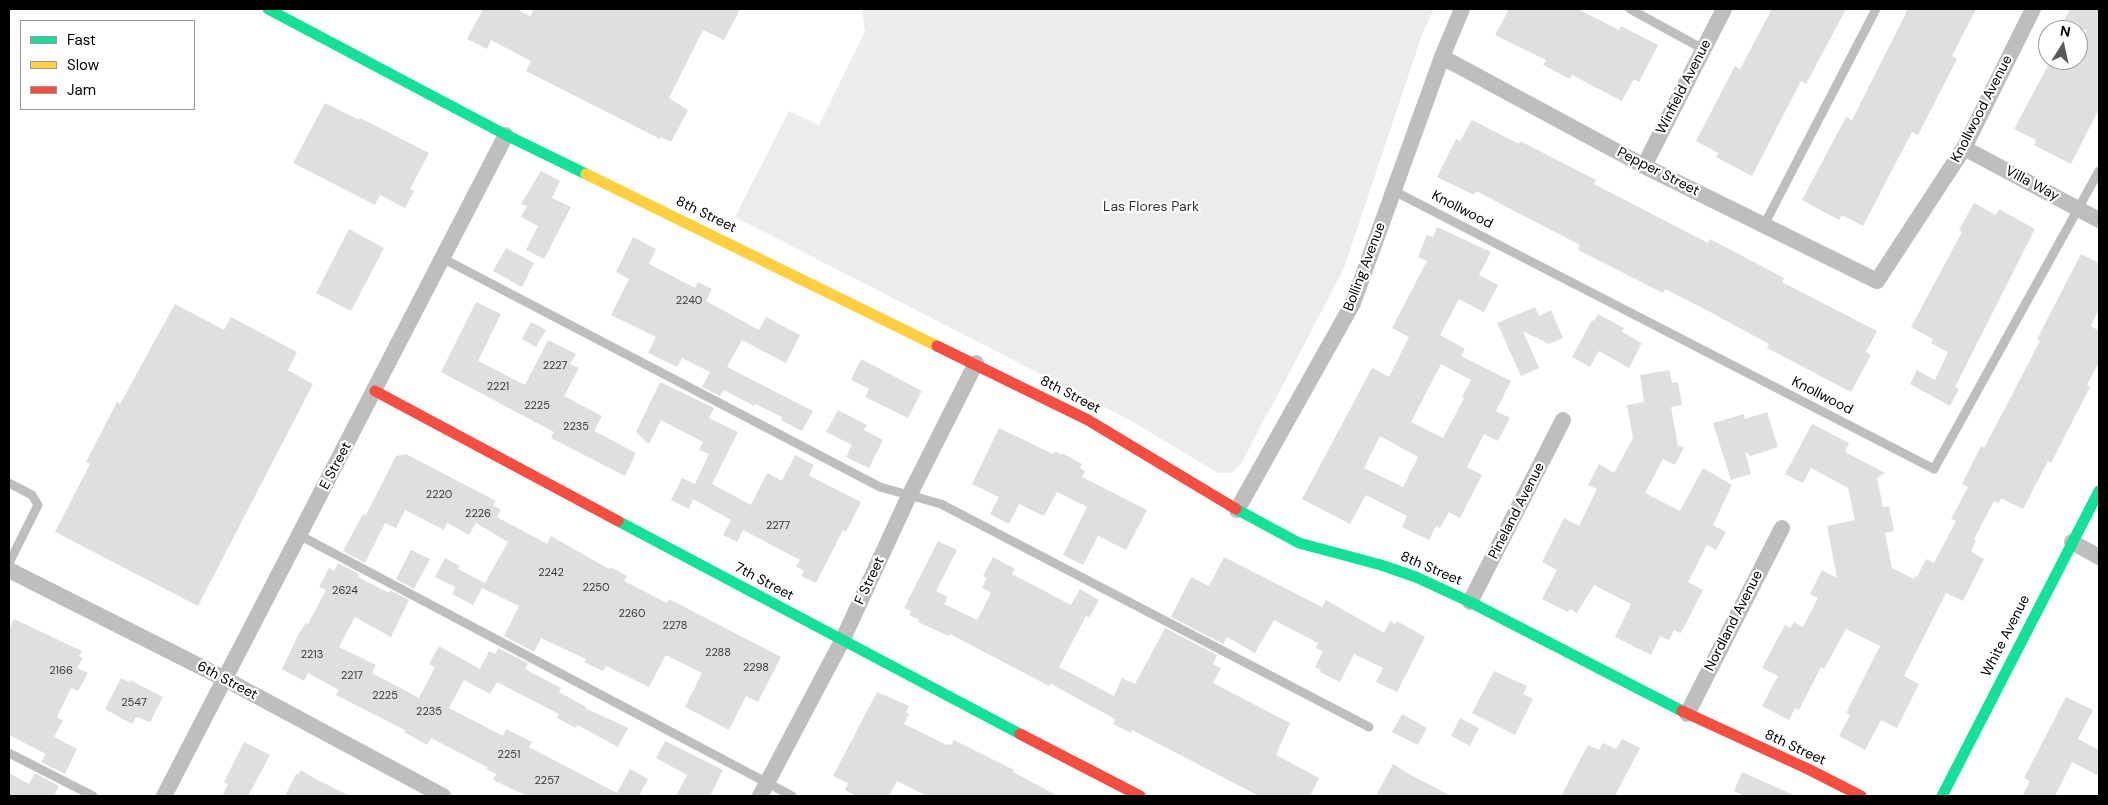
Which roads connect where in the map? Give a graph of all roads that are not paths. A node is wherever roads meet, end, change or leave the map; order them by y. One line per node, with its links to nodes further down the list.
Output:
1 (268, 9): 9 (street, 8th Street)
2 (1462, 9): 8 (street, Bolling Avenue)
3 (1630, 9): 7 (lane)
4 (1724, 9): 7 (street, Winfield Avenue)
5 (1876, 9): 16 (lane)
6 (2032, 9): 10 (street, Knollwood Avenue)
7 (1703, 49): 11 (street, Winfield Avenue)
8 (1442, 57): 11 (street, Pepper Street); 13 (street, Bolling Avenue)
9 (506, 135): 17 (street, E Street); 19 (street, 8th Street)
10 (1964, 148): 14 (street, Villa Way); 18 (street, Knollwood Avenue)
11 (1644, 166): 16 (street, Pepper Street)
12 (2099, 171): 14 (lane, Knollwood)
13 (1394, 191): 14 (lane, Knollwood); 25 (street, Bolling Avenue)
14 (2079, 210): 15 (street, Villa Way)
15 (2099, 220)
16 (1764, 225): 18 (street, Pepper Street)
17 (442, 258): 20 (street, E Street); 24 (lane)
18 (1877, 281)
19 (976, 363): 24 (street, F Street); 25 (street, 8th Street)
20 (375, 391): 27 (street, E Street); 33 (street, 7th Street)
21 (1563, 420): 32 (street, Pineland Avenue)
22 (9, 483): 30 (lane)
23 (2099, 491): 28 (street, White Avenue)
24 (909, 496): 33 (street, F Street); 36 (lane)
25 (1237, 510): 32 (street, 8th Street)
26 (1782, 528): 35 (street, Nordland Avenue)
27 (299, 535): 34 (street, E Street); 38 (lane)
28 (2072, 542): 29 (street); 45 (street, White Avenue)
29 (2099, 557)
30 (9, 564)
31 (9, 570): 34 (street, 6th Street)
32 (1470, 602): 35 (street, 8th Street)
33 (842, 640): 38 (street, F Street); 43 (street, 7th Street)
34 (225, 679): 40 (street, E Street); 41 (street, 6th Street)
35 (1687, 714): 44 (street, 8th Street)
36 (1368, 727)
37 (9, 753): 39 (lane)
38 (763, 790): 42 (lane)
39 (93, 796)
40 (164, 796)
41 (443, 796)
42 (792, 796)
43 (1140, 796)
44 (1861, 796)
45 (1942, 796)

